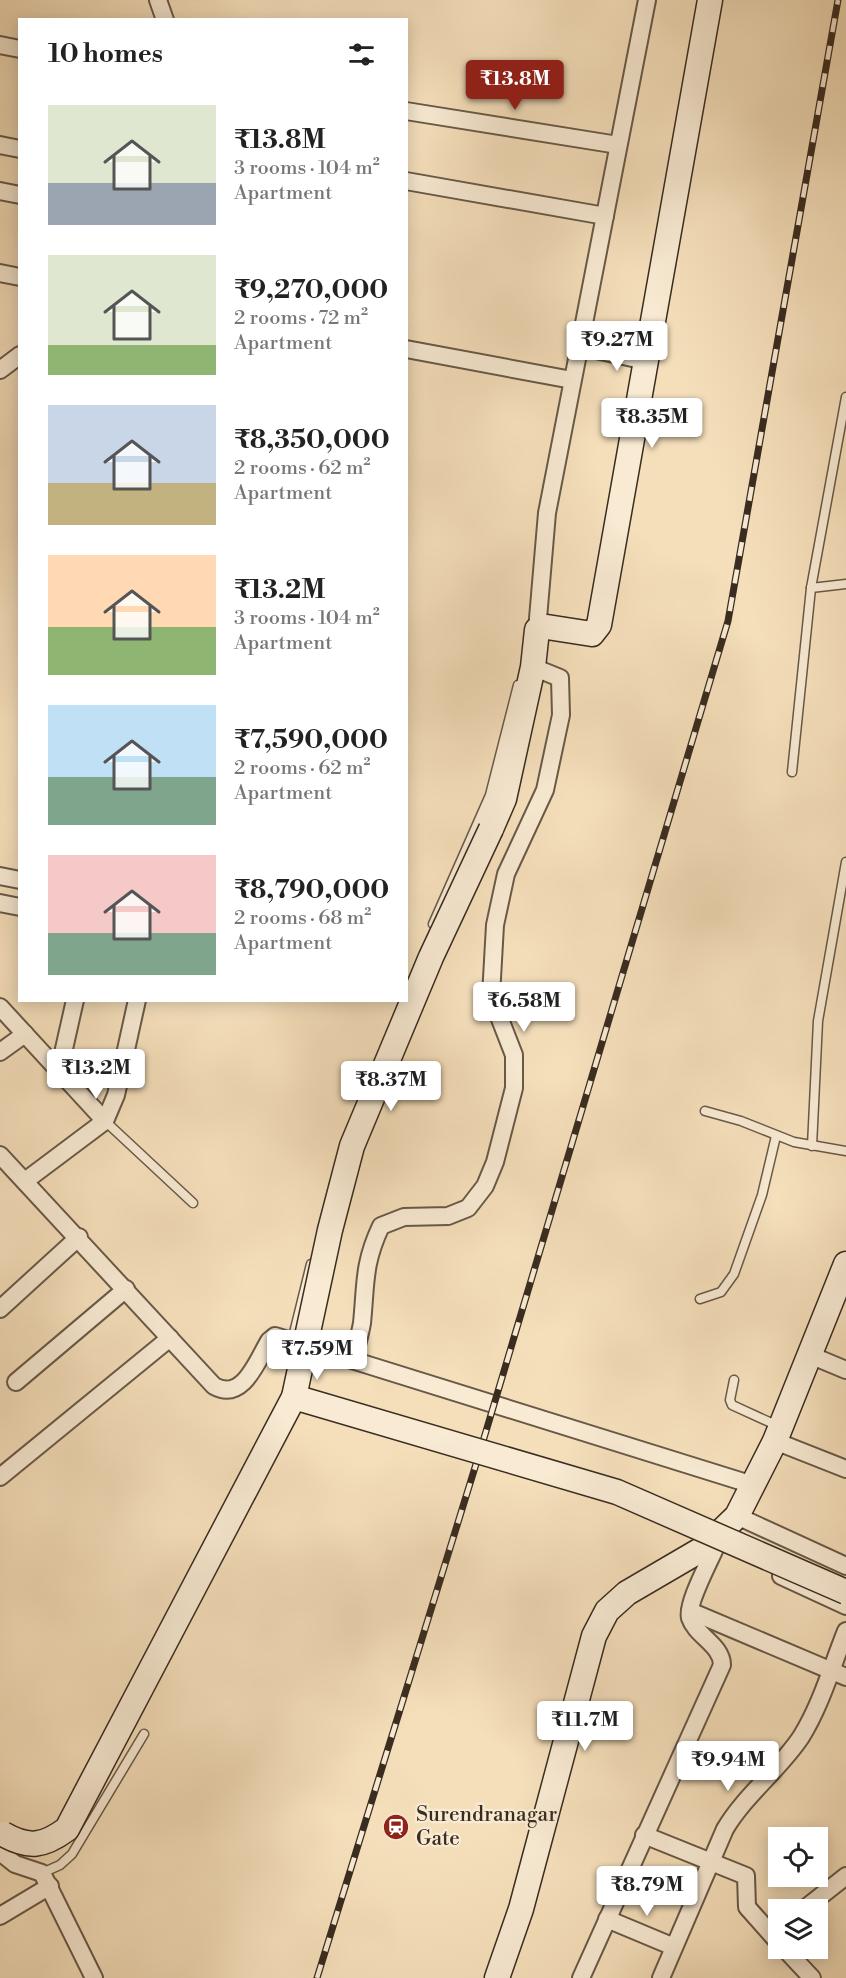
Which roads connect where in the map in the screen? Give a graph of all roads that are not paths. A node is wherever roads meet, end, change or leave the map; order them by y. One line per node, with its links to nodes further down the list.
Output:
1 (158, 0): 4 (street)
2 (647, 0): 9 (street)
3 (710, 0): 18 (street)
4 (164, 18)
5 (0, 45): 6 (street)
6 (18, 49)
7 (408, 111): 9 (street)
8 (0, 145): 10 (street)
9 (618, 145): 14 (street)
10 (18, 149)
11 (408, 181): 14 (street)
12 (0, 191): 13 (street)
13 (18, 195)
14 (605, 216): 20 (street)
15 (408, 349): 20 (street)
16 (596, 350): 18 (street)
17 (18, 356): 19 (street)
18 (646, 361): 24 (street)
19 (0, 370)
20 (572, 380): 24 (street)
21 (846, 397): 23 (lane)
22 (846, 584): 23 (lane)
23 (812, 588): 26 (lane)
24 (537, 630): 25 (street)
25 (533, 668): 32 (lane); 56 (street); 60 (street, bridge)
26 (792, 772)
27 (846, 862): 42 (lane)
28 (0, 876): 29 (street)
29 (18, 880)
30 (0, 903): 31 (street)
31 (18, 907)
32 (429, 933)
33 (75, 1002): 38 (street)
34 (137, 1002): 40 (street)
35 (0, 1007): 36 (street)
36 (25, 1034): 37 (street); 38 (street)
37 (0, 1052)
38 (59, 1071): 40 (street)
39 (705, 1111): 41 (lane)
40 (105, 1121): 45 (street); 46 (lane)
41 (776, 1136): 42 (lane); 51 (lane)
42 (812, 1146): 43 (lane)
43 (846, 1151)
44 (0, 1155): 45 (street)
45 (25, 1181): 47 (street)
46 (193, 1203)
47 (79, 1237): 50 (street); 52 (street)
48 (314, 1252): 54 (lane)
49 (846, 1264): 55 (street)
50 (126, 1289): 53 (street); 59 (street)
51 (700, 1299)
52 (0, 1310)
53 (170, 1338): 54 (street); 63 (street)
54 (292, 1341): 56 (street)
55 (810, 1355): 57 (street); 61 (street)
56 (353, 1360): 64 (street)
57 (846, 1370)
58 (734, 1380): 61 (lane)
59 (16, 1382)
60 (294, 1396): 68 (street, bridge); 76 (street, bridge)
61 (778, 1434): 62 (street); 64 (street)
62 (846, 1469)
63 (0, 1477)
64 (753, 1485): 65 (street)
65 (738, 1516): 66 (street); 67 (street)
66 (712, 1545): 69 (street); 70 (street); 87 (street)
67 (846, 1566)
68 (846, 1592)
69 (846, 1606)
70 (690, 1611): 72 (street); 75 (street)
71 (846, 1631): 72 (street)
72 (830, 1670): 73 (street); 77 (street)
73 (846, 1677)
74 (144, 1734): 79 (lane)
75 (644, 1835): 77 (street); 82 (street)
76 (1, 1839): 79 (street)
77 (711, 1861): 83 (street); 84 (street)
78 (846, 1876): 80 (street)
79 (46, 1879): 81 (street); 86 (street)
80 (817, 1899)
81 (0, 1916)
82 (607, 1919): 84 (street); 88 (street)
83 (768, 1927)
84 (674, 1947): 89 (street)
85 (794, 1959): 90 (street)
86 (94, 1978)
87 (497, 1978)
88 (581, 1978)
89 (660, 1978)
90 (812, 1978)

